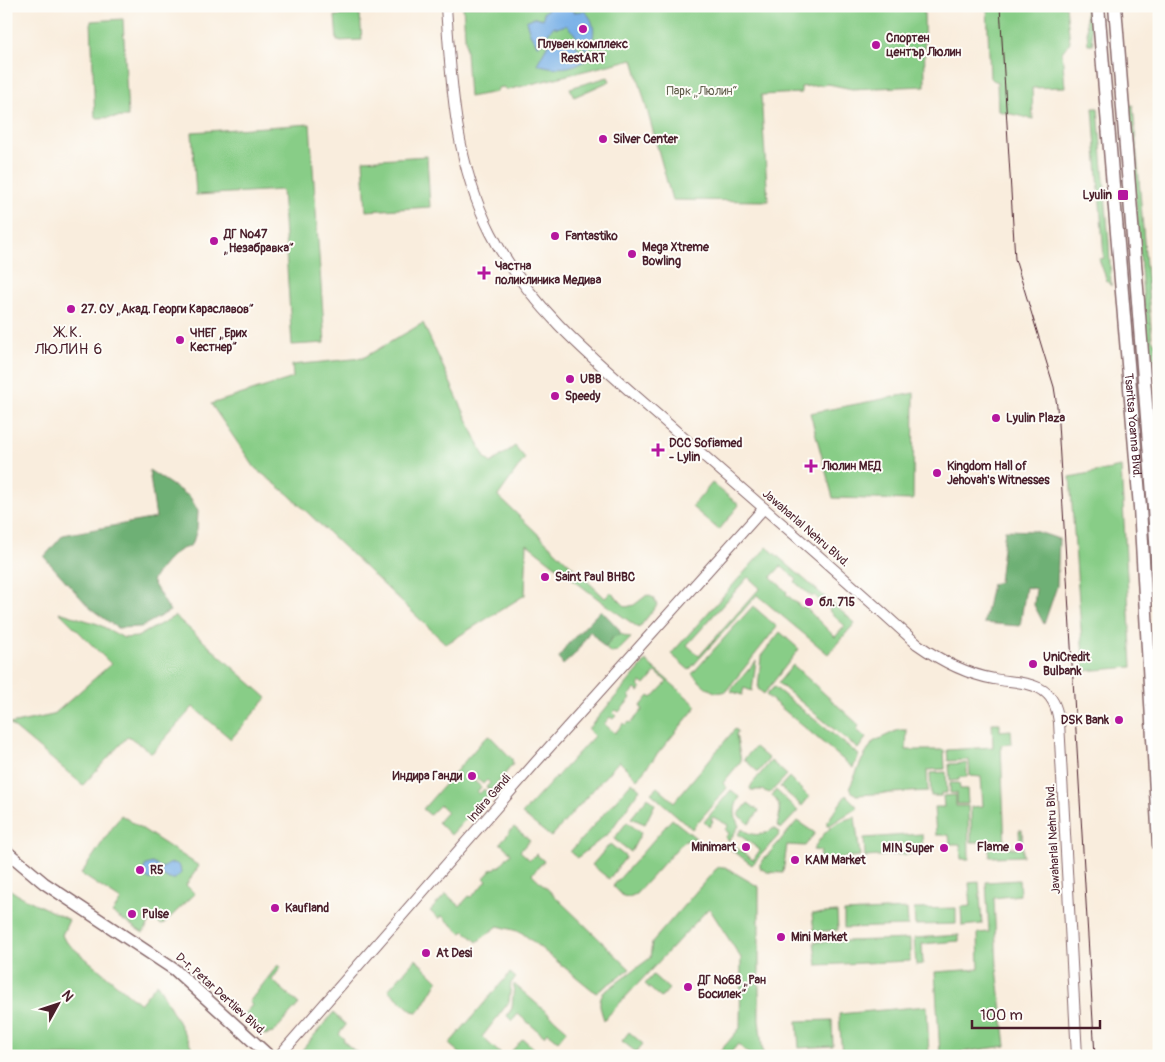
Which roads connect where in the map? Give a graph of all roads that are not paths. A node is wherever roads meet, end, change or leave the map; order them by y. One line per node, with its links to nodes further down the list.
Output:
1 (446, 6): 6 (street, Jawaharlal Nehru Blvd.)
2 (1098, 6): 5 (main road, Tsaritsa Yoanna Blvd.)
3 (1115, 6): 4 (main road, Tsaritsa Yoanna Blvd.)
4 (1156, 506): 5 (street); 7 (main road, Tsaritsa Yoanna Blvd.)
5 (1140, 507): 8 (main road, Tsaritsa Yoanna Blvd.)
6 (764, 508): 11 (street, Indira Gandi); 12 (street, Jawaharlal Nehru Blvd.)
7 (1159, 589)
8 (1159, 845)
9 (6, 851): 10 (main road, D-r. Petar Dertliev Blvd.)
10 (270, 1056)
11 (279, 1056)
12 (1077, 1056)

